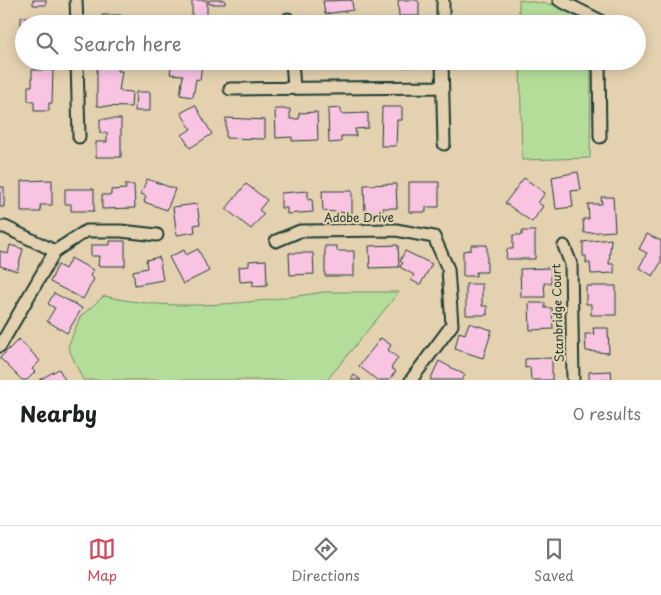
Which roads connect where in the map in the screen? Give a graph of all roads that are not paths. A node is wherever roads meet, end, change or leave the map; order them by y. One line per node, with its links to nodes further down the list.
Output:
1 (76, 0): 4 (street)
2 (443, 0): 5 (street)
3 (564, 1): 6 (street)
4 (77, 15)
5 (443, 15)
6 (590, 15)
7 (77, 70): 14 (street)
8 (293, 70): 13 (street)
9 (442, 70): 11 (street)
10 (600, 70): 15 (street)
11 (442, 87): 13 (street); 16 (street)
12 (230, 88): 13 (street)
13 (294, 88)
14 (79, 137)
15 (600, 137)
16 (444, 144)
17 (0, 227): 21 (street)
18 (157, 235): 21 (street)
19 (276, 241): 23 (street, Adobe Drive)
20 (564, 246): 24 (street, Stanbridge Court)
21 (54, 251): 22 (street)
22 (0, 346)
23 (411, 380)
24 (573, 380)

